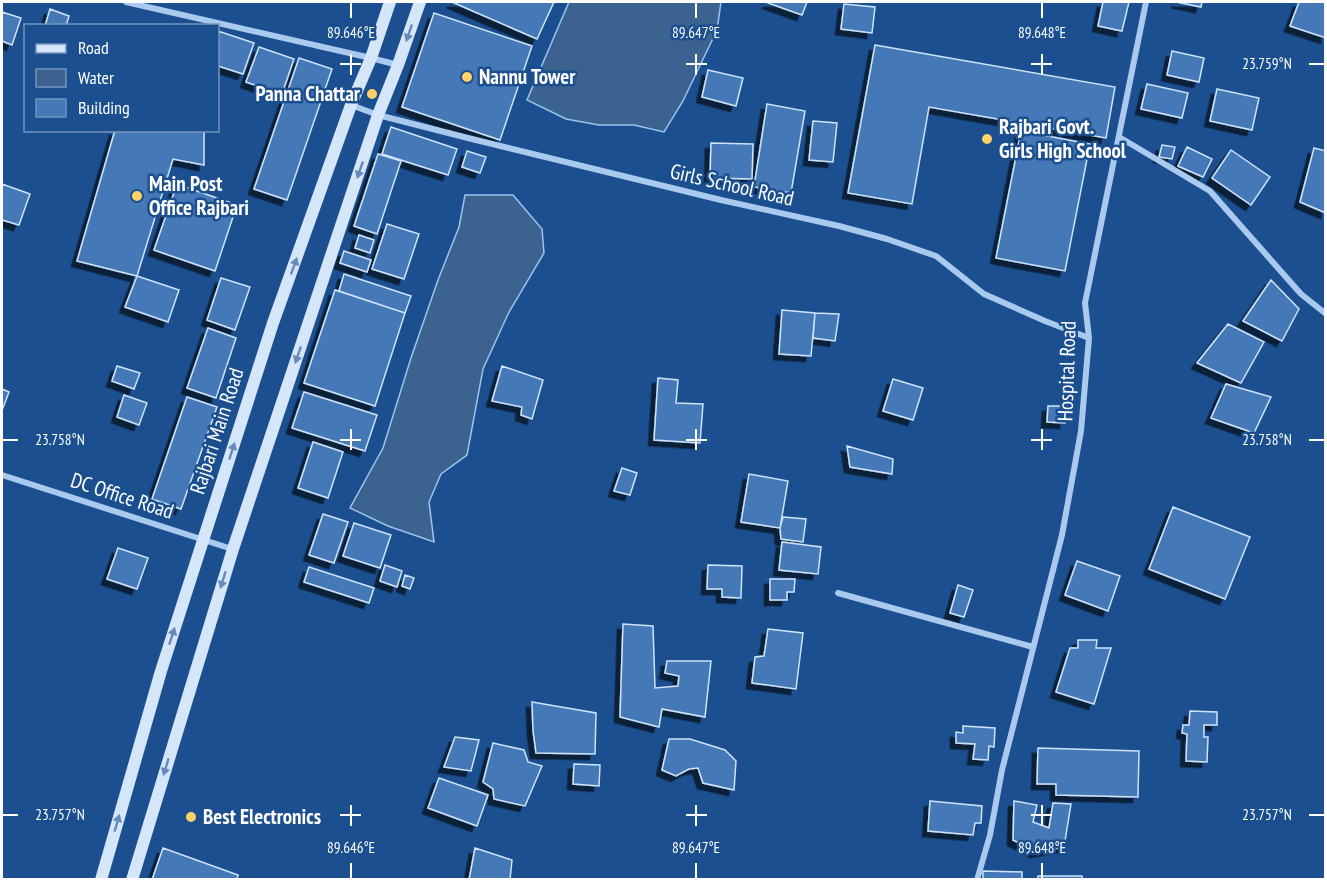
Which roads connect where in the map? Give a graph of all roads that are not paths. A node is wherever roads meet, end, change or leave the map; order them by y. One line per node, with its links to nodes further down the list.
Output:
1 (126, 2): 5 (street)
2 (390, 2): 5 (street, Rajbari Main Road)
3 (420, 2): 6 (street, one-way to 6)
4 (1146, 2): 9 (street, Hospital Road)
5 (371, 58): 6 (street); 7 (street, Rajbari Main Road)
6 (398, 65): 8 (street)
7 (351, 105): 8 (street, Girls School Road); 13 (street, Rajbari Main Road, one-way to 7)
8 (378, 115): 11 (street, Girls School Road); 14 (street, one-way to 14)
9 (1119, 137): 10 (street); 11 (street, Hospital Road)
10 (1326, 314)
11 (1089, 338): 16 (street, Hospital Road)
12 (2, 475): 13 (street, DC Office Road)
13 (202, 539): 14 (street, DC Office Road); 17 (street, Rajbari Main Road, one-way to 13)
14 (233, 549): 18 (street, one-way to 18)
15 (838, 593): 16 (street)
16 (1033, 647): 19 (street, Hospital Road)
17 (101, 879)
18 (132, 879)
19 (977, 879)

